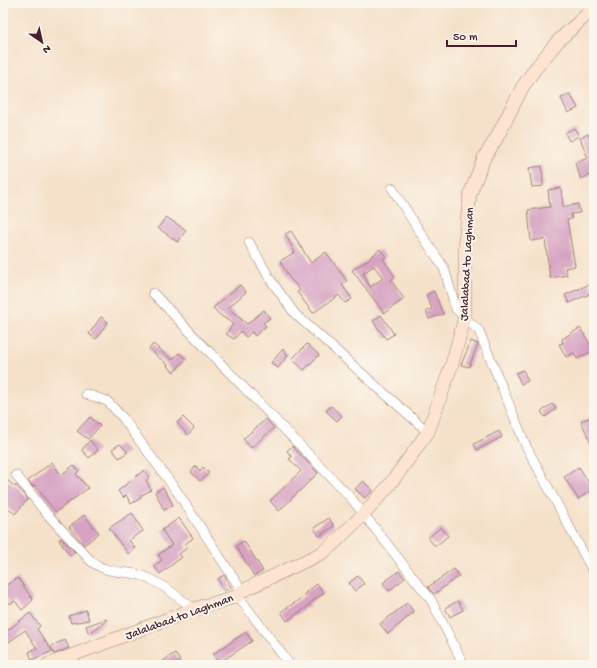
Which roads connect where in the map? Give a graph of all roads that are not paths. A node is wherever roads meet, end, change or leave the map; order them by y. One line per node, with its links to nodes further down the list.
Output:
1 (594, 8): 5 (street, Jalalabad to Laghman)
2 (392, 188): 5 (street)
3 (248, 242): 7 (street)
4 (153, 293): 9 (street)
5 (465, 317): 7 (street, Jalalabad to Laghman); 10 (street)
6 (86, 394): 11 (street)
7 (428, 432): 9 (street, Jalalabad to Laghman)
8 (16, 475): 12 (street)
9 (364, 514): 11 (street, Jalalabad to Laghman); 15 (street)
10 (594, 572)
11 (240, 593): 12 (street, Jalalabad to Laghman); 14 (street)
12 (194, 609): 13 (street, Jalalabad to Laghman)
13 (47, 665)
14 (290, 665)
15 (464, 665)

